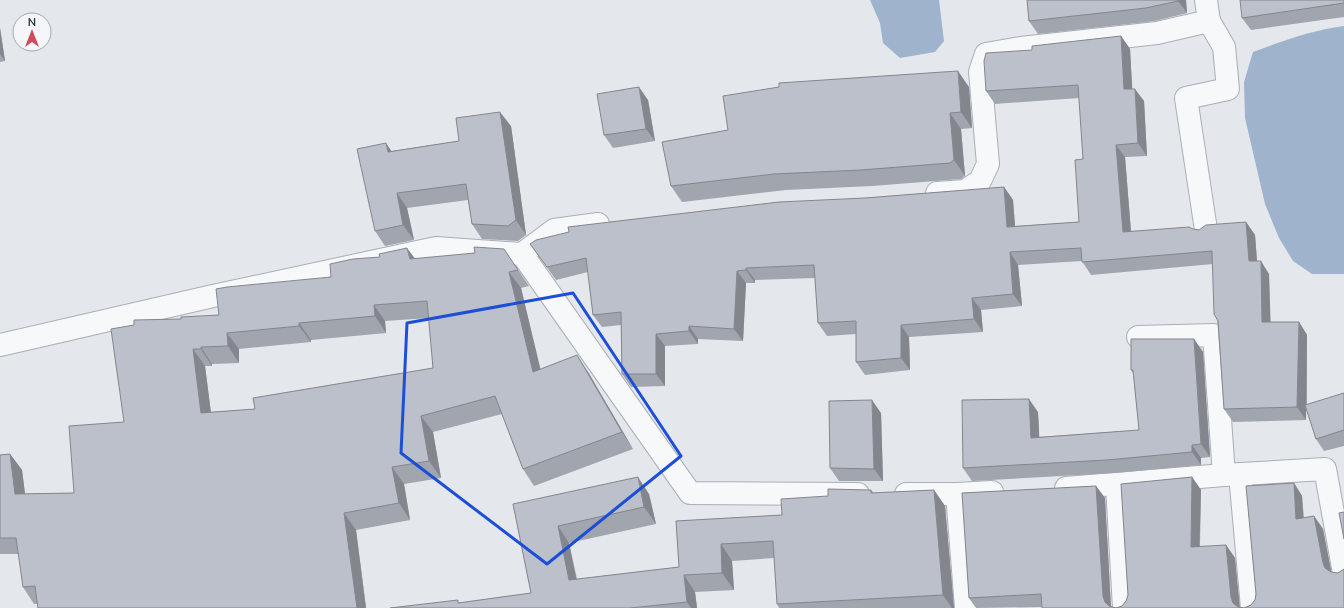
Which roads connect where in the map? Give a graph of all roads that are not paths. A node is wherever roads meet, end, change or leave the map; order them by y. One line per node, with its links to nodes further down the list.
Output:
1 (1207, 10): 2 (street); 4 (street)
2 (919, 195)
3 (616, 222): 5 (street)
4 (1206, 230)
5 (522, 254): 7 (street); 12 (street)
6 (1138, 336): 8 (street)
7 (0, 345)
8 (1232, 475): 9 (street); 13 (street); 16 (street)
9 (1116, 485): 10 (street); 15 (street)
10 (1045, 489)
11 (1013, 491): 12 (street)
12 (957, 494): 14 (street)
13 (1344, 573)
14 (966, 608)
15 (1124, 608)
16 (1252, 608)

